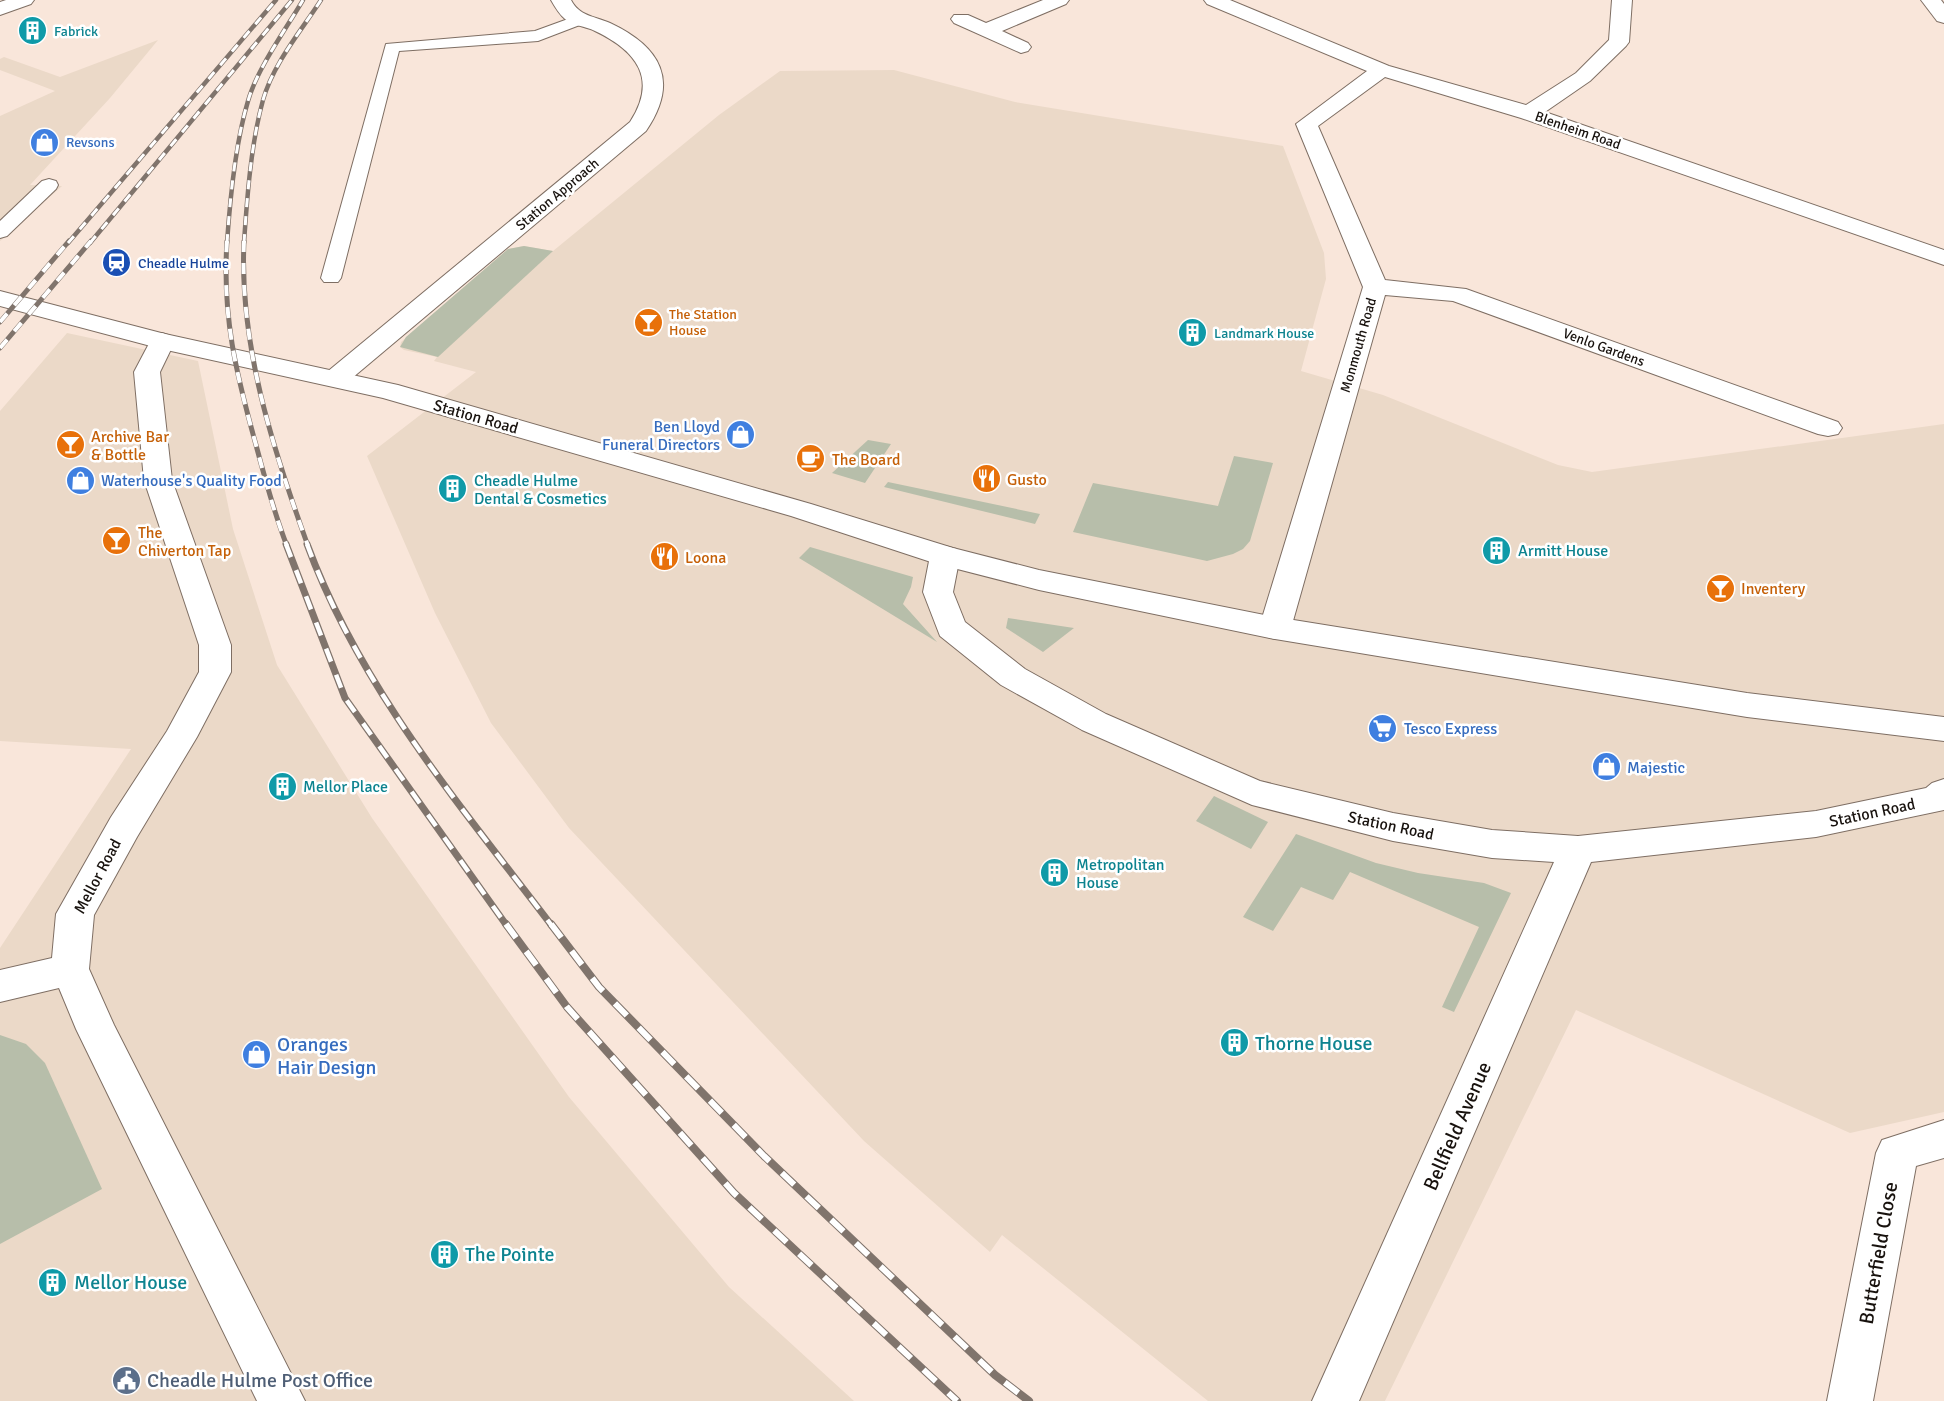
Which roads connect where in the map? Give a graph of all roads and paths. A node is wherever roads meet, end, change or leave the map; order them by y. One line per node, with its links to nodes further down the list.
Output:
1 (24, 0): 7 (street)
2 (561, 0): 10 (street)
3 (1059, 0): 11 (street)
4 (1215, 0): 13 (street, Blenheim Road)
5 (1622, 0): 14 (street)
6 (1931, 0): 8 (street)
7 (0, 9)
8 (1944, 17)
9 (961, 20): 11 (street)
10 (579, 21): 18 (lane); 22 (street, Station Approach)
11 (987, 30): 12 (street)
12 (1022, 47)
13 (1382, 70): 14 (street, Blenheim Road); 19 (street, Monmouth Road)
14 (1529, 113): 17 (street, Blenheim Road)
15 (50, 185): 16 (lane)
16 (0, 232)
17 (1944, 258)
18 (332, 278)
19 (1375, 287): 23 (street, Venlo Gardens); 25 (street, Monmouth Road)
20 (0, 298): 21 (street, Station Road)
21 (162, 340): 22 (street, Station Road); 29 (street, Mellor Road)
22 (336, 378): 24 (street, Station Road)
23 (1828, 428)
24 (945, 556): 25 (street, Station Road); 28 (street, Station Road)
25 (1275, 628): 26 (street, Station Road)
26 (1944, 729)
27 (1941, 803): 28 (street, Station Road)
28 (1578, 850): 33 (street, Bellfield Avenue)
29 (70, 969): 30 (street); 32 (street, Mellor Road)
30 (0, 986)
31 (1944, 1139): 34 (street, Butterfield Close)
32 (282, 1401)
33 (1335, 1401)
34 (1850, 1401)

